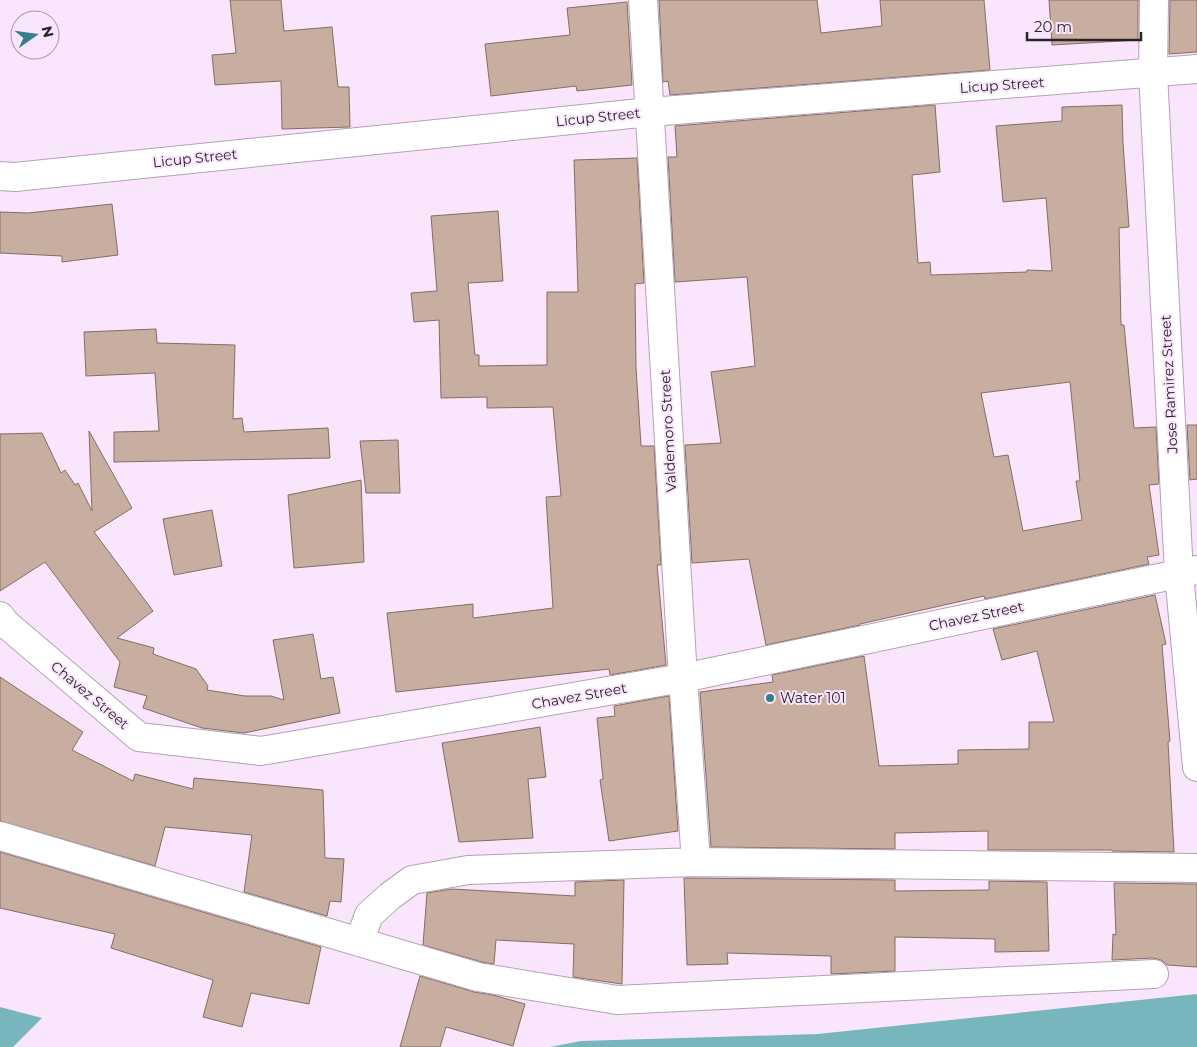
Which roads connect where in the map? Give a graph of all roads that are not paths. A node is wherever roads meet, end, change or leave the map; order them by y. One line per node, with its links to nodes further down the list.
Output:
1 (642, 0): 5 (street, Valdemoro Street)
2 (1154, 0): 4 (street, Jose Ramirez Street)
3 (1197, 69): 4 (street, Licup Street)
4 (1153, 73): 5 (street, Licup Street); 7 (street, Jose Ramirez Street)
5 (650, 112): 6 (street, Licup Street); 9 (street, Valdemoro Street)
6 (0, 176)
7 (1188, 572): 9 (street, Chavez Street); 10 (street, Jose Ramirez Street)
8 (0, 616): 9 (street, Chavez Street)
9 (682, 678): 12 (street, Valdemoro Street)
10 (1197, 767)
11 (0, 836): 14 (street)
12 (696, 862): 13 (street); 14 (street)
13 (1197, 868)
14 (359, 942): 15 (street)
15 (1154, 974)

